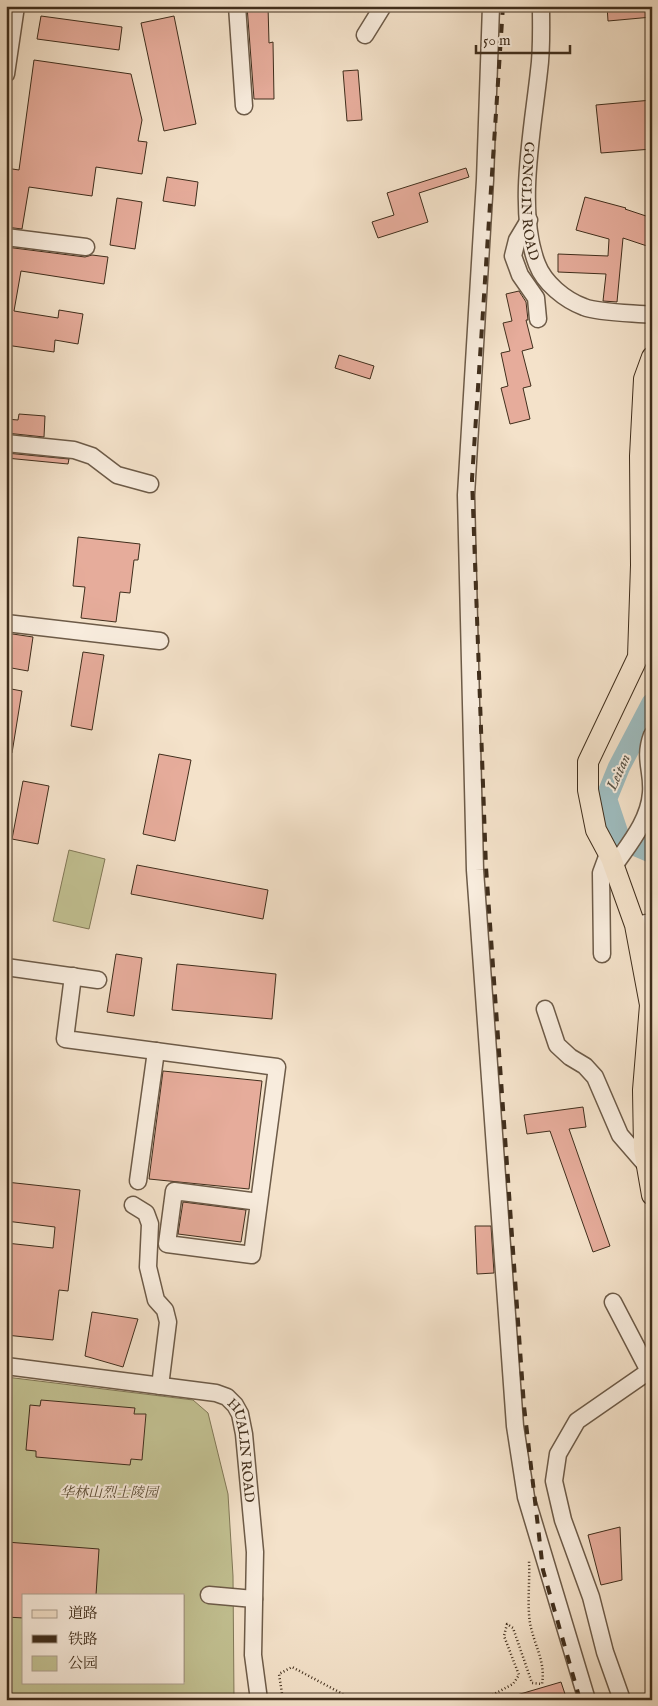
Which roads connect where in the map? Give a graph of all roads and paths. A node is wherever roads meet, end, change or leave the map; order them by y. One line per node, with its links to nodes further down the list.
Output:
1 (16, 6): 7 (street)
2 (237, 6): 8 (street)
3 (382, 6): 6 (street)
4 (491, 6): 47 (street)
5 (541, 6): 9 (street, GONGLIN ROAD)
6 (364, 35)
7 (6, 74)
8 (244, 106)
9 (529, 220): 12 (street, GONGLIN ROAD); 13 (street)
10 (6, 237): 11 (street)
11 (86, 247)
12 (652, 315)
13 (538, 319)
14 (652, 357): 15 (main road)
15 (648, 379): 18 (main road)
16 (6, 442): 17 (street)
17 (150, 484)
18 (646, 543): 22 (main road)
19 (6, 623): 20 (street)
20 (160, 641)
21 (652, 735): 22 (street)
22 (620, 851): 23 (main road); 24 (street)
23 (643, 923): 30 (main road)
24 (602, 954)
25 (6, 967): 26 (street)
26 (73, 976): 27 (street); 29 (street)
27 (98, 980)
28 (545, 1010): 31 (street)
29 (156, 1051): 32 (street); 34 (street)
30 (648, 1075): 31 (main road)
31 (646, 1165): 33 (main road)
32 (138, 1181)
33 (652, 1195)
34 (259, 1202): 34 (street)
35 (133, 1206): 39 (street)
36 (613, 1302): 38 (street)
37 (6, 1366): 39 (street, HUALIN ROAD)
38 (650, 1370): 48 (street)
39 (160, 1386): 42 (street, HUALIN ROAD)
40 (529, 1552): 46 (path)
41 (209, 1595): 42 (street)
42 (254, 1599): 43 (street, HUALIN ROAD)
43 (259, 1700)
44 (283, 1700): 45 (path)
45 (354, 1700)
46 (483, 1700)
47 (587, 1700)
48 (622, 1700)

